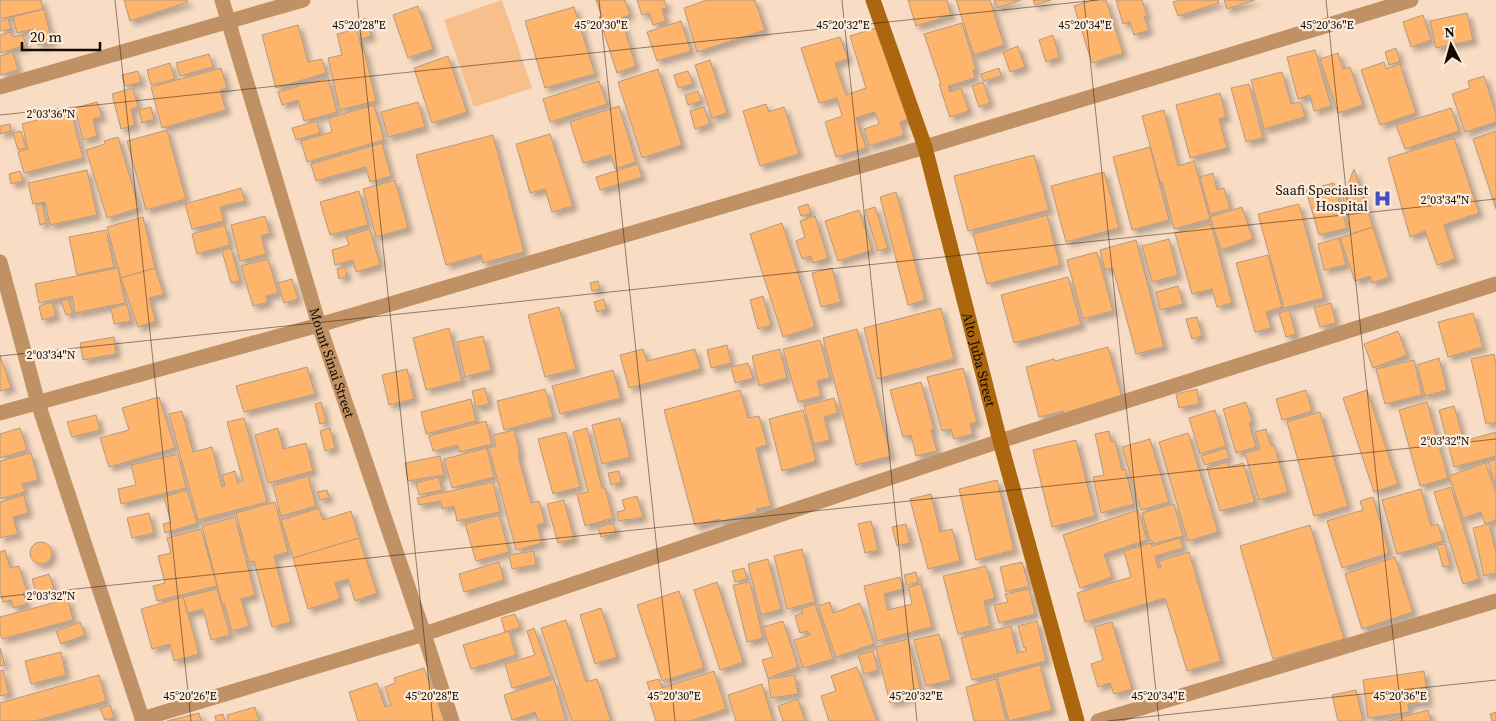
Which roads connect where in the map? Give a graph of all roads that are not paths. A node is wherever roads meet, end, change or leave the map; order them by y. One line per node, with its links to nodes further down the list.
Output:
1 (222, 0): 5 (street, Mount Sinai Street)
2 (303, 0): 5 (street)
3 (873, 0): 7 (street, Alto Juba Street)
4 (1411, 0): 7 (street)
5 (227, 21): 6 (street); 10 (street, Mount Sinai Street)
6 (0, 87)
7 (925, 147): 10 (street); 13 (street, Alto Juba Street)
8 (0, 262): 11 (street)
9 (1496, 284): 13 (street)
10 (319, 325): 11 (street); 15 (street, Mount Sinai Street)
11 (38, 403): 12 (street); 16 (street)
12 (0, 413)
13 (1000, 441): 15 (street); 18 (street, Alto Juba Street)
14 (1496, 601): 19 (street)
15 (424, 634): 16 (street); 17 (street, Mount Sinai Street)
16 (142, 720)
17 (452, 721)
18 (1077, 721)
19 (1098, 721)

